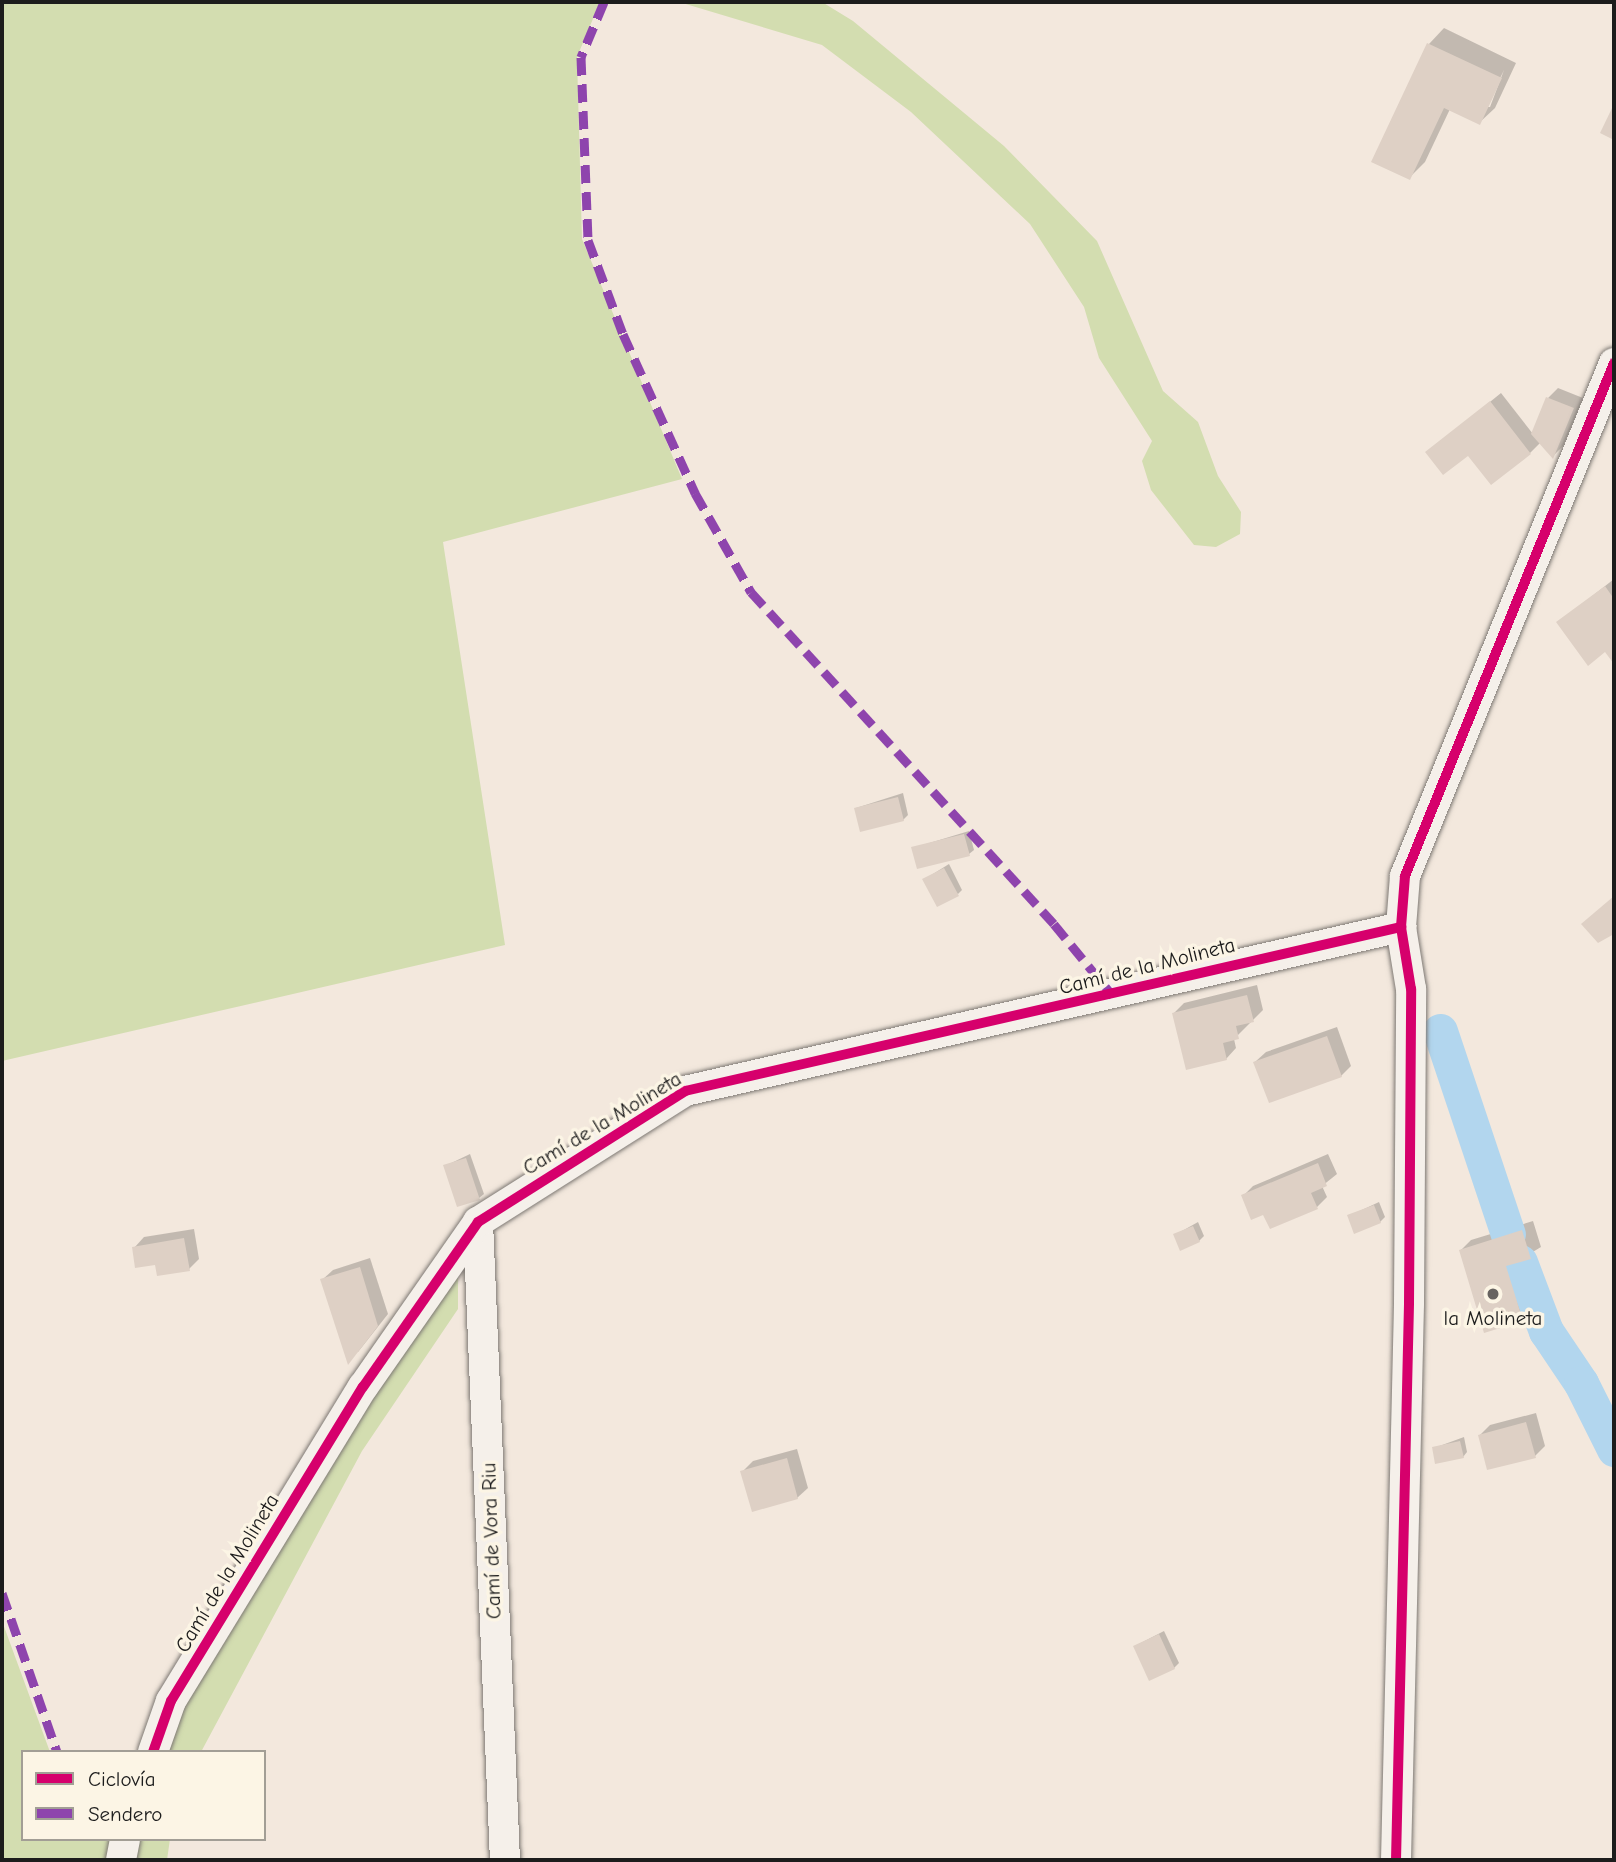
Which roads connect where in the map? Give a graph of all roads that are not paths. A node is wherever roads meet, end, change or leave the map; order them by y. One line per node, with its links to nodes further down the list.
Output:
1 (1614, 363): 2 (street)
2 (1401, 927): 3 (street, Camí de la Molineta); 8 (street)
3 (478, 1222): 4 (street, Camí de la Molineta); 7 (street, Camí de Vora Riu)
4 (154, 1750)
5 (125, 1841): 6 (street)
6 (121, 1860)
7 (505, 1860)
8 (1396, 1860)

